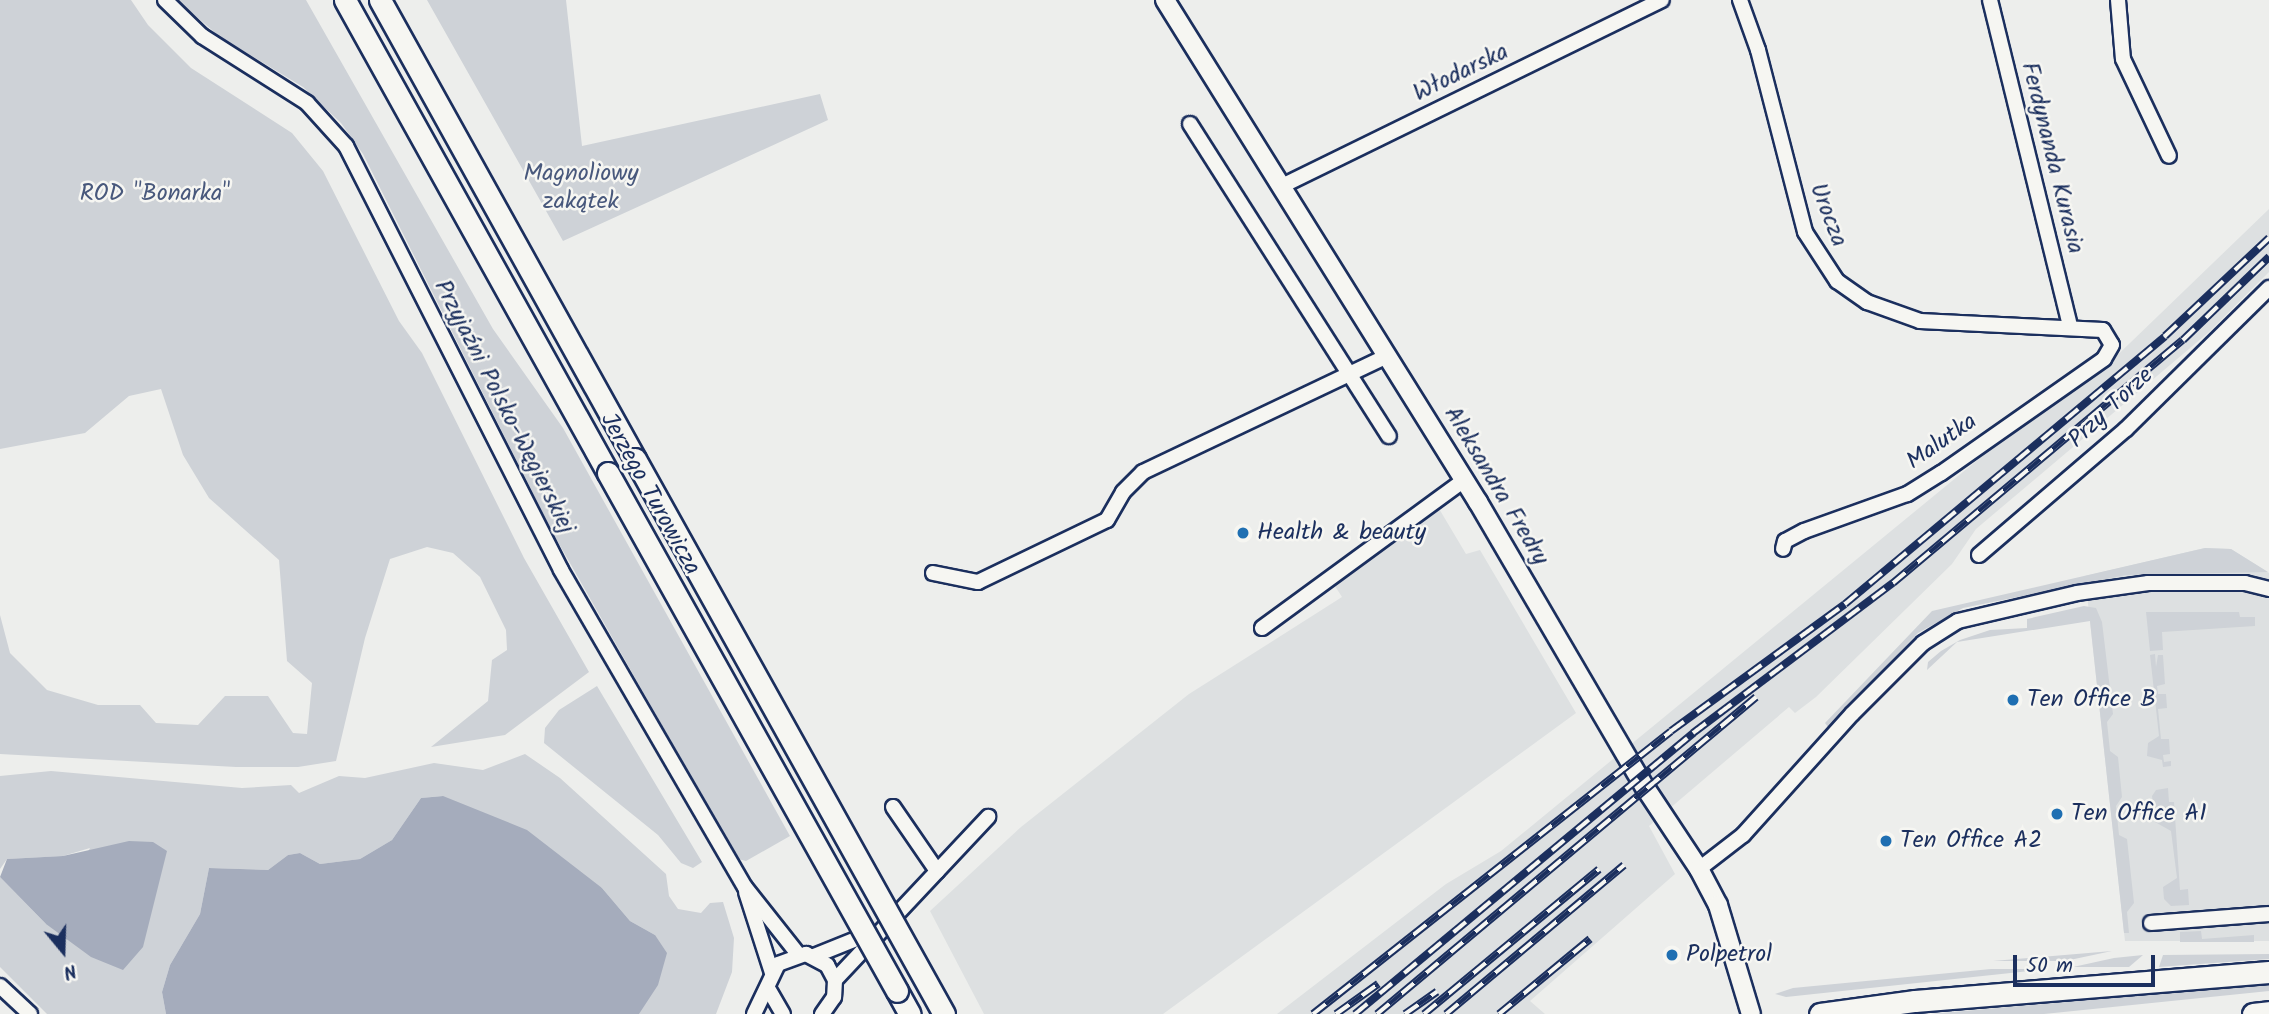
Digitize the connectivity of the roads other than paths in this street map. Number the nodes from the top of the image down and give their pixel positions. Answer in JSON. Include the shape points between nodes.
{"nodes":[{"id":1,"x":164,"y":0,"type":"edge"},
{"id":2,"x":345,"y":0,"type":"edge"},
{"id":3,"x":380,"y":0,"type":"edge"},
{"id":4,"x":1165,"y":0,"type":"edge"},
{"id":5,"x":1662,"y":0,"type":"edge"},
{"id":6,"x":1740,"y":0,"type":"edge"},
{"id":7,"x":1990,"y":0,"type":"edge"},
{"id":8,"x":2118,"y":0,"type":"edge"},
{"id":9,"x":1190,"y":124,"type":"dead end"},
{"id":10,"x":2169,"y":156,"type":"dead end"},
{"id":11,"x":1280,"y":187,"type":"junction"},
{"id":12,"x":2269,"y":288,"type":"edge"},
{"id":13,"x":2070,"y":326,"type":"junction"},
{"id":14,"x":2112,"y":345,"type":"joint"},
{"id":15,"x":1387,"y":356,"type":"junction"},
{"id":16,"x":1351,"y":375,"type":"junction"},
{"id":17,"x":1390,"y":436,"type":"dead end"},
{"id":18,"x":1464,"y":480,"type":"junction"},
{"id":19,"x":1783,"y":549,"type":"dead end"},
{"id":20,"x":1979,"y":555,"type":"dead end"},
{"id":21,"x":933,"y":573,"type":"dead end"},
{"id":22,"x":2269,"y":589,"type":"edge"},
{"id":23,"x":1262,"y":628,"type":"dead end"},
{"id":24,"x":893,"y":807,"type":"dead end"},
{"id":25,"x":988,"y":817,"type":"dead end"},
{"id":26,"x":1699,"y":869,"type":"junction"},
{"id":27,"x":937,"y":871,"type":"junction"},
{"id":28,"x":745,"y":887,"type":"junction"},
{"id":29,"x":2269,"y":914,"type":"edge"},
{"id":30,"x":2151,"y":923,"type":"dead end"},
{"id":31,"x":876,"y":931,"type":"junction"},
{"id":32,"x":798,"y":954,"type":"junction"},
{"id":33,"x":814,"y":956,"type":"junction"},
{"id":34,"x":2269,"y":972,"type":"edge"},
{"id":35,"x":772,"y":973,"type":"junction"},
{"id":36,"x":835,"y":980,"type":"junction"},
{"id":37,"x":0,"y":986,"type":"edge"},
{"id":38,"x":769,"y":990,"type":"junction"},
{"id":39,"x":2269,"y":1012,"type":"edge"},
{"id":40,"x":30,"y":1014,"type":"edge"},
{"id":41,"x":754,"y":1014,"type":"edge"},
{"id":42,"x":783,"y":1014,"type":"edge"},
{"id":43,"x":822,"y":1014,"type":"edge"},
{"id":44,"x":909,"y":1014,"type":"edge"},
{"id":45,"x":944,"y":1014,"type":"edge"},
{"id":46,"x":1751,"y":1014,"type":"edge"},
{"id":47,"x":1820,"y":1014,"type":"edge"},
{"id":48,"x":2253,"y":1014,"type":"edge"}],
"edges":[{"from":1,"to":28,"type":"street","name":"Przyjaźni Polsko-Węgierskiej","via":[[202,36],[307,103],[346,146],[545,542]]},
{"from":2,"to":44,"type":"main road","name":"Jerzego Turowicza","bridge":true},
{"from":3,"to":45,"type":"main road","name":"Jerzego Turowicza","bridge":true},
{"from":4,"to":11,"type":"street","name":"Aleksandra Fredry"},
{"from":5,"to":11,"type":"street","name":"Włodarska"},
{"from":6,"to":13,"type":"street","name":"Urocza","via":[[1758,50],[1805,232],[1836,281],[1867,302],[1920,321]]},
{"from":7,"to":13,"type":"street","name":"Ferdynanda Kurasia"},
{"from":8,"to":10,"type":"street","via":[[2123,60]]},
{"from":9,"to":16,"type":"street"},
{"from":11,"to":15,"type":"street","name":"Aleksandra Fredry"},
{"from":12,"to":20,"type":"street","name":"Przy Torze","via":[[2126,429]]},
{"from":13,"to":14,"type":"street","name":"Urocza","via":[[2103,330]]},
{"from":14,"to":19,"type":"street","name":"Malutka","via":[[2104,359],[1941,474],[1907,494],[1804,531],[1785,541]]},
{"from":15,"to":16,"type":"street"},
{"from":15,"to":18,"type":"street","name":"Aleksandra Fredry"},
{"from":16,"to":17,"type":"street"},
{"from":16,"to":21,"type":"street","via":[[1143,472],[1123,492],[1107,520],[978,582]]},
{"from":18,"to":23,"type":"street"},
{"from":18,"to":26,"type":"street","name":"Aleksandra Fredry","via":[[1646,789]]},
{"from":22,"to":26,"type":"street","via":[[2245,583],[2148,583],[2077,593],[1958,621],[1923,643],[1743,835]]},
{"from":24,"to":27,"type":"street"},
{"from":25,"to":27,"type":"street"},
{"from":26,"to":46,"type":"street","name":"Aleksandra Fredry","via":[[1718,905]]},
{"from":27,"to":31,"type":"street"},
{"from":28,"to":32,"type":"street","name":"Przyjaźni Polsko-Węgierskiej"},
{"from":28,"to":35,"type":"street","name":"Przyjaźni Polsko-Węgierskiej"},
{"from":29,"to":30,"type":"street"},
{"from":31,"to":33,"type":"street"},
{"from":31,"to":36,"type":"street"},
{"from":32,"to":33,"type":"street"},
{"from":32,"to":35,"type":"street","via":[[787,957]]},
{"from":33,"to":36,"type":"street","via":[[827,965]]},
{"from":34,"to":47,"type":"main road","via":[[1915,1001]]},
{"from":35,"to":38,"type":"street","name":"Przyjaźni Polsko-Węgierskiej"},
{"from":36,"to":43,"type":"street","via":[[834,997]]},
{"from":37,"to":40,"type":"street"},
{"from":38,"to":41,"type":"street","name":"Przyjaźni Polsko-Węgierskiej"},
{"from":38,"to":42,"type":"street"},
{"from":39,"to":48,"type":"main road"}]}
